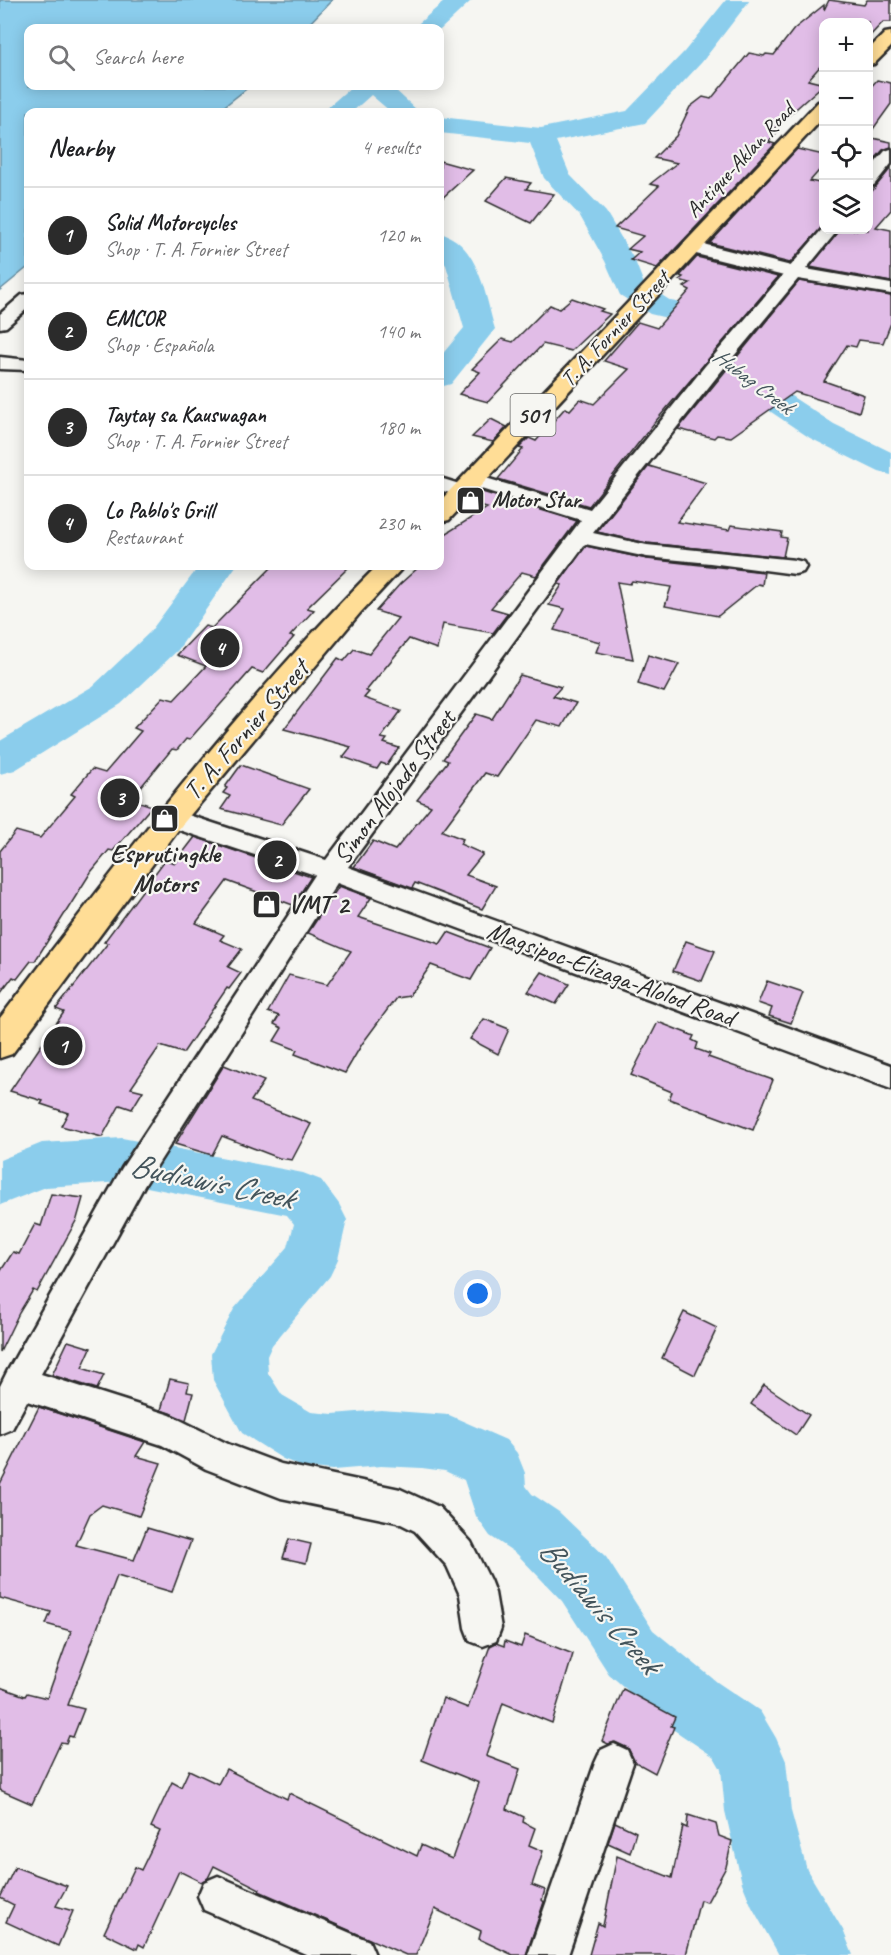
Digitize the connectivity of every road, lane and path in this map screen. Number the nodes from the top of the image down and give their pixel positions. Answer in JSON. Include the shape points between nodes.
{"nodes":[{"id":1,"x":891,"y":37,"type":"edge"},
{"id":2,"x":873,"y":55,"type":"edge"},
{"id":3,"x":819,"y":111,"type":"edge"},
{"id":4,"x":891,"y":154,"type":"edge"},
{"id":5,"x":870,"y":180,"type":"edge"},
{"id":6,"x":827,"y":234,"type":"edge"},
{"id":7,"x":692,"y":247,"type":"junction"},
{"id":8,"x":796,"y":273,"type":"junction"},
{"id":9,"x":891,"y":290,"type":"edge"},
{"id":10,"x":24,"y":302,"type":"edge"},
{"id":11,"x":0,"y":323,"type":"edge"},
{"id":12,"x":0,"y":363,"type":"edge"},
{"id":13,"x":24,"y":366,"type":"edge"},
{"id":14,"x":444,"y":484,"type":"edge"},
{"id":15,"x":467,"y":486,"type":"junction"},
{"id":16,"x":444,"y":511,"type":"edge"},
{"id":17,"x":594,"y":517,"type":"junction"},
{"id":18,"x":579,"y":536,"type":"junction"},
{"id":19,"x":795,"y":567,"type":"dead end"},
{"id":20,"x":387,"y":570,"type":"edge"},
{"id":21,"x":170,"y":818,"type":"junction"},
{"id":22,"x":331,"y":871,"type":"junction"},
{"id":23,"x":0,"y":1044,"type":"edge"},
{"id":24,"x":891,"y":1077,"type":"edge"},
{"id":25,"x":8,"y":1398,"type":"edge"},
{"id":26,"x":483,"y":1628,"type":"dead end"},
{"id":27,"x":614,"y":1763,"type":"dead end"},
{"id":28,"x":218,"y":1896,"type":"dead end"},
{"id":29,"x":355,"y":1955,"type":"edge"},
{"id":30,"x":548,"y":1955,"type":"edge"}],
"edges":[{"from":1,"to":2,"type":"main road"},
{"from":3,"to":7,"type":"main road","name":"Antique-Aklan Road","number":"501"},
{"from":4,"to":5,"type":"street"},
{"from":6,"to":8,"type":"street","name":"Simon Alojado Street"},
{"from":7,"to":8,"type":"street"},
{"from":7,"to":15,"type":"main road","name":"T. A. Fornier Street","number":"501"},
{"from":8,"to":9,"type":"street"},
{"from":8,"to":17,"type":"street","name":"Simon Alojado Street"},
{"from":10,"to":11,"type":"street"},
{"from":12,"to":13,"type":"street"},
{"from":14,"to":15,"type":"street"},
{"from":15,"to":16,"type":"main road","name":"T. A. Fornier Street","number":"501"},
{"from":15,"to":17,"type":"street"},
{"from":17,"to":18,"type":"street","name":"Simon Alojado Street"},
{"from":18,"to":19,"type":"street","via":[[647,552]]},
{"from":18,"to":22,"type":"street","name":"Simon Alojado Street"},
{"from":20,"to":21,"type":"main road","name":"T. A. Fornier Street"},
{"from":21,"to":22,"type":"street","name":"Magsipoc-Elizaga-Alolod Road"},
{"from":21,"to":23,"type":"main road","name":"T. A. Fornier Street"},
{"from":22,"to":24,"type":"street","name":"Magsipoc-Elizaga-Alolod Road"},
{"from":22,"to":25,"type":"street","name":"Simon Alojado Street","via":[[156,1138]]},
{"from":25,"to":26,"type":"street","via":[[170,1431],[218,1457],[281,1481],[400,1506],[427,1519],[459,1554],[477,1593]]},
{"from":27,"to":30,"type":"street"},
{"from":28,"to":29,"type":"street"}]}
